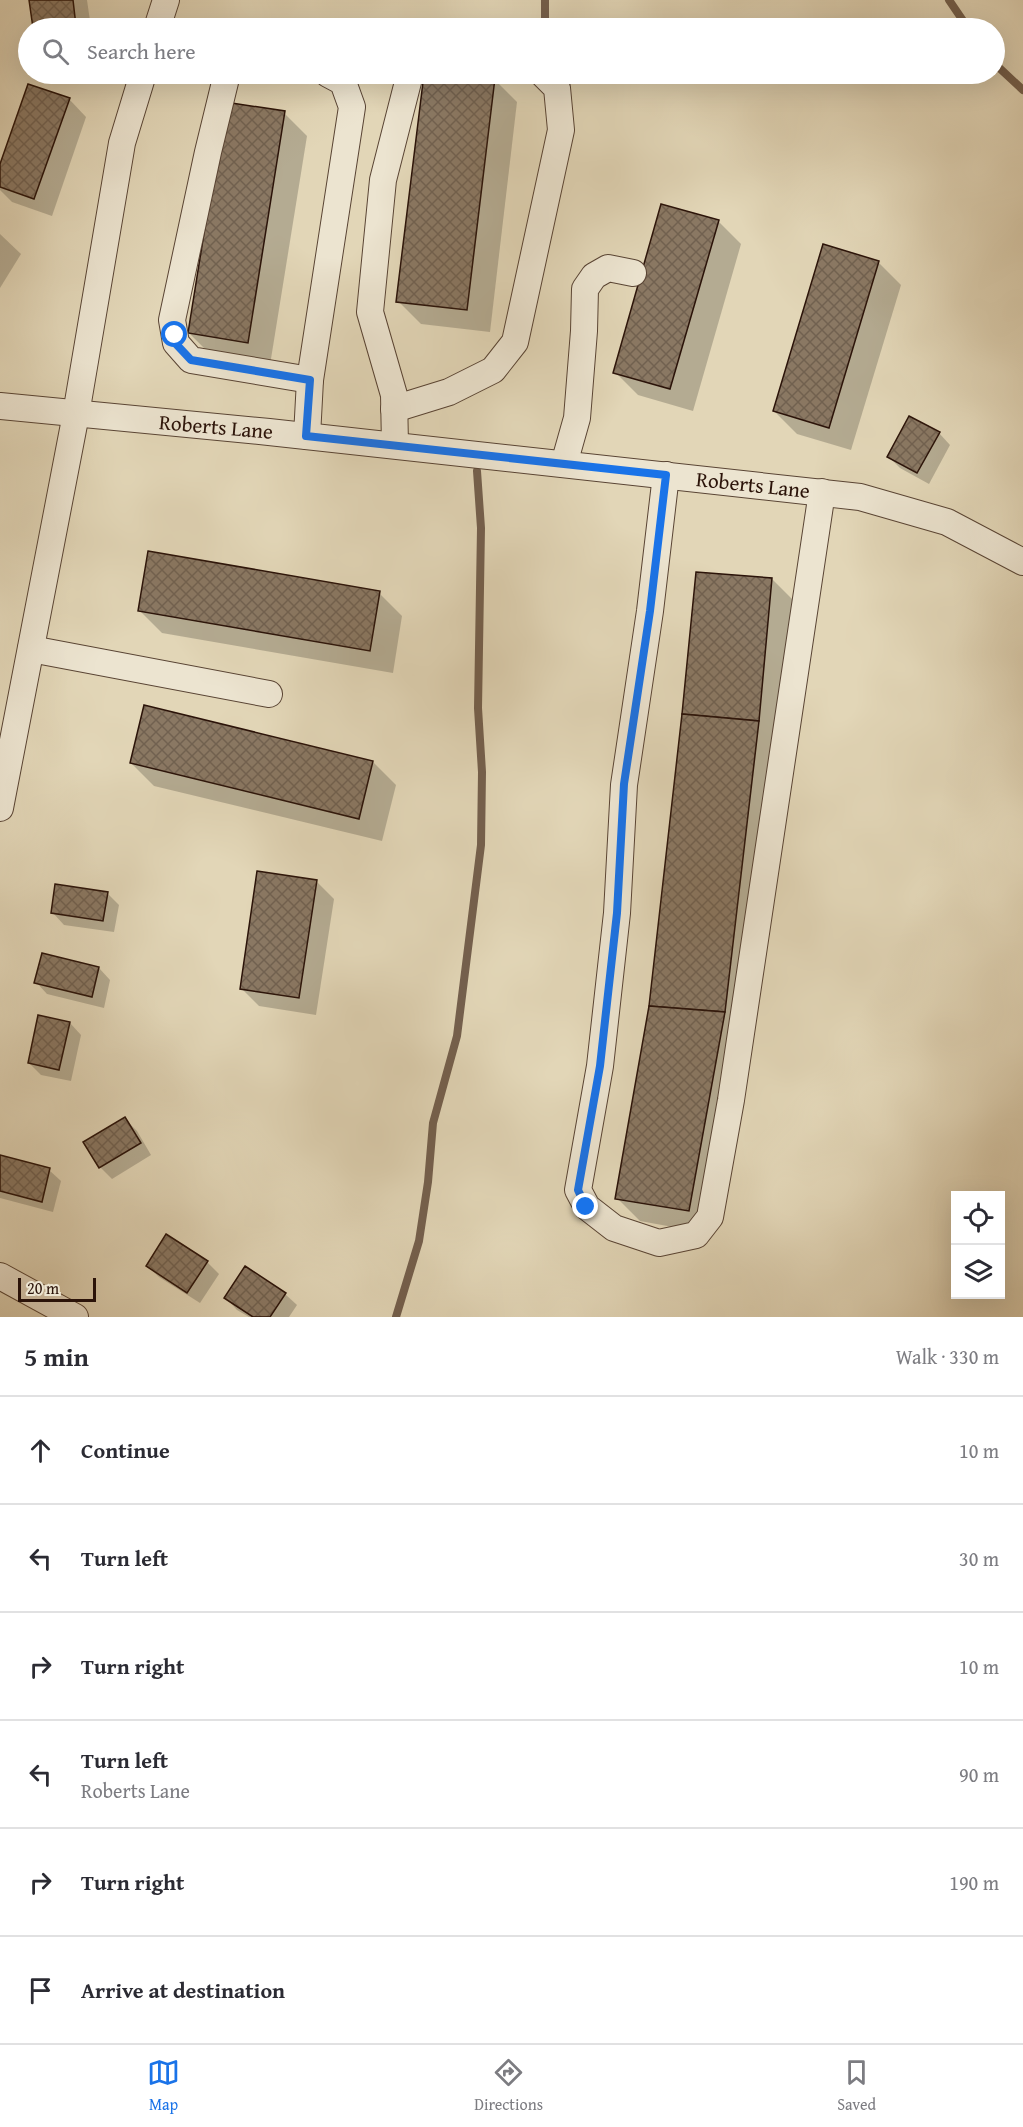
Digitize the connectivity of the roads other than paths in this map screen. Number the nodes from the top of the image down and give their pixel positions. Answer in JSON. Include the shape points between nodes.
{"nodes":[{"id":1,"x":166,"y":0,"type":"edge"},
{"id":2,"x":160,"y":18,"type":"edge"},
{"id":3,"x":140,"y":84,"type":"edge"},
{"id":4,"x":225,"y":84,"type":"edge"},
{"id":5,"x":345,"y":84,"type":"edge"},
{"id":6,"x":407,"y":84,"type":"edge"},
{"id":7,"x":553,"y":84,"type":"edge"},
{"id":8,"x":633,"y":273,"type":"dead end"},
{"id":9,"x":310,"y":380,"type":"junction"},
{"id":10,"x":0,"y":406,"type":"edge"},
{"id":11,"x":394,"y":409,"type":"junction"},
{"id":12,"x":76,"y":414,"type":"junction"},
{"id":13,"x":306,"y":436,"type":"junction"},
{"id":14,"x":395,"y":445,"type":"junction"},
{"id":15,"x":564,"y":464,"type":"junction"},
{"id":16,"x":666,"y":475,"type":"junction"},
{"id":17,"x":822,"y":492,"type":"junction"},
{"id":18,"x":1023,"y":562,"type":"edge"},
{"id":19,"x":31,"y":649,"type":"junction"},
{"id":20,"x":269,"y":694,"type":"dead end"},
{"id":21,"x":0,"y":808,"type":"edge"},
{"id":22,"x":0,"y":1276,"type":"edge"},
{"id":23,"x":75,"y":1317,"type":"edge"}],
"edges":[{"from":1,"to":2,"type":"street"},
{"from":3,"to":12,"type":"street","via":[[122,143]]},
{"from":4,"to":9,"type":"street","via":[[172,320],[176,344],[191,360]]},
{"from":5,"to":9,"type":"street","via":[[352,106]]},
{"from":6,"to":11,"type":"street","via":[[383,180],[370,312],[394,395]]},
{"from":7,"to":11,"type":"street","via":[[557,88],[561,130],[515,342],[493,370],[450,392]]},
{"from":8,"to":15,"type":"street","via":[[608,268],[594,276],[585,289],[577,418]]},
{"from":9,"to":13,"type":"street"},
{"from":10,"to":12,"type":"street","name":"Roberts Lane"},
{"from":11,"to":14,"type":"street"},
{"from":12,"to":13,"type":"street","name":"Roberts Lane"},
{"from":12,"to":19,"type":"street"},
{"from":13,"to":14,"type":"street","name":"Roberts Lane"},
{"from":14,"to":15,"type":"street","name":"Roberts Lane"},
{"from":15,"to":16,"type":"street","name":"Roberts Lane"},
{"from":16,"to":17,"type":"street","name":"Roberts Lane"},
{"from":16,"to":17,"type":"street","via":[[624,784],[617,913],[600,1066],[578,1190],[586,1207],[614,1228],[658,1243],[696,1235],[710,1217]]},
{"from":17,"to":18,"type":"street","name":"Roberts Lane","via":[[860,497],[947,522]]},
{"from":19,"to":20,"type":"street"},
{"from":19,"to":21,"type":"street"},
{"from":22,"to":23,"type":"street"}]}
